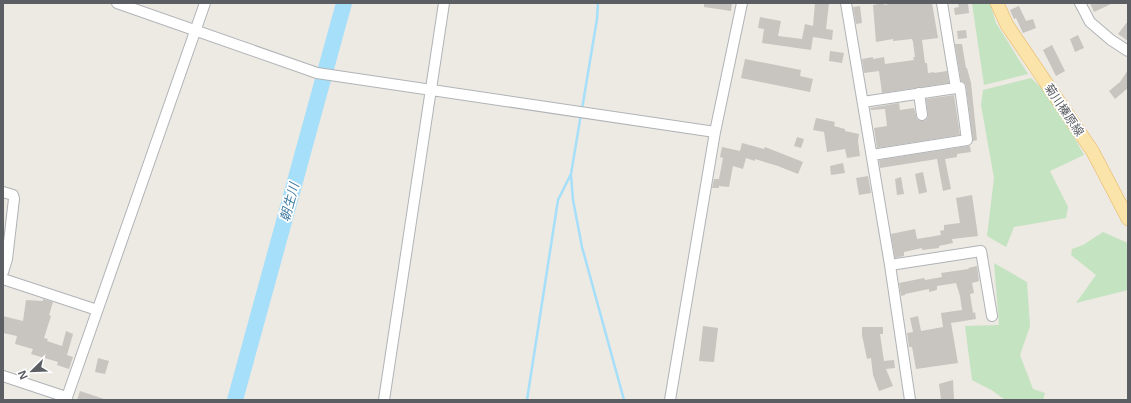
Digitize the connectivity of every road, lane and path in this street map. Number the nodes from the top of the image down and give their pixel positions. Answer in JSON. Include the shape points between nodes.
{"nodes":[{"id":1,"x":117,"y":3,"type":"edge"},
{"id":2,"x":204,"y":3,"type":"edge"},
{"id":3,"x":444,"y":3,"type":"edge"},
{"id":4,"x":742,"y":3,"type":"edge"},
{"id":5,"x":846,"y":3,"type":"edge"},
{"id":6,"x":942,"y":3,"type":"edge"},
{"id":7,"x":996,"y":3,"type":"edge"},
{"id":8,"x":1080,"y":3,"type":"edge"},
{"id":9,"x":195,"y":31,"type":"junction"},
{"id":10,"x":1128,"y":51,"type":"edge"},
{"id":11,"x":956,"y":88,"type":"junction"},
{"id":12,"x":431,"y":90,"type":"junction"},
{"id":13,"x":918,"y":93,"type":"junction"},
{"id":14,"x":863,"y":102,"type":"junction"},
{"id":15,"x":922,"y":115,"type":"dead end"},
{"id":16,"x":715,"y":132,"type":"junction"},
{"id":17,"x":872,"y":155,"type":"junction"},
{"id":18,"x":3,"y":192,"type":"edge"},
{"id":19,"x":1128,"y":219,"type":"edge"},
{"id":20,"x":890,"y":265,"type":"junction"},
{"id":21,"x":3,"y":272,"type":"edge"},
{"id":22,"x":3,"y":279,"type":"edge"},
{"id":23,"x":97,"y":310,"type":"junction"},
{"id":24,"x":992,"y":316,"type":"dead end"},
{"id":25,"x":3,"y":376,"type":"edge"},
{"id":26,"x":66,"y":399,"type":"edge"},
{"id":27,"x":384,"y":400,"type":"edge"},
{"id":28,"x":670,"y":400,"type":"edge"},
{"id":29,"x":910,"y":400,"type":"edge"}],
"edges":[{"from":1,"to":9,"type":"street"},
{"from":2,"to":9,"type":"street"},
{"from":3,"to":12,"type":"street"},
{"from":4,"to":16,"type":"street"},
{"from":5,"to":14,"type":"street"},
{"from":6,"to":11,"type":"street"},
{"from":7,"to":19,"type":"main road","name":"菊川榛原線","via":[[1007,25],[1093,152]]},
{"from":8,"to":10,"type":"street","via":[[1090,22]]},
{"from":9,"to":12,"type":"street","via":[[317,72]]},
{"from":9,"to":23,"type":"street"},
{"from":11,"to":13,"type":"street"},
{"from":11,"to":17,"type":"street","via":[[960,87],[967,140]]},
{"from":12,"to":16,"type":"street"},
{"from":12,"to":27,"type":"street"},
{"from":13,"to":14,"type":"street"},
{"from":13,"to":15,"type":"street"},
{"from":14,"to":17,"type":"street"},
{"from":16,"to":28,"type":"street"},
{"from":17,"to":20,"type":"street"},
{"from":18,"to":21,"type":"street","via":[[13,195],[14,199],[7,259]]},
{"from":20,"to":24,"type":"street","via":[[981,251]]},
{"from":20,"to":29,"type":"street"},
{"from":22,"to":23,"type":"street"},
{"from":23,"to":26,"type":"street"},
{"from":25,"to":26,"type":"street"}]}
